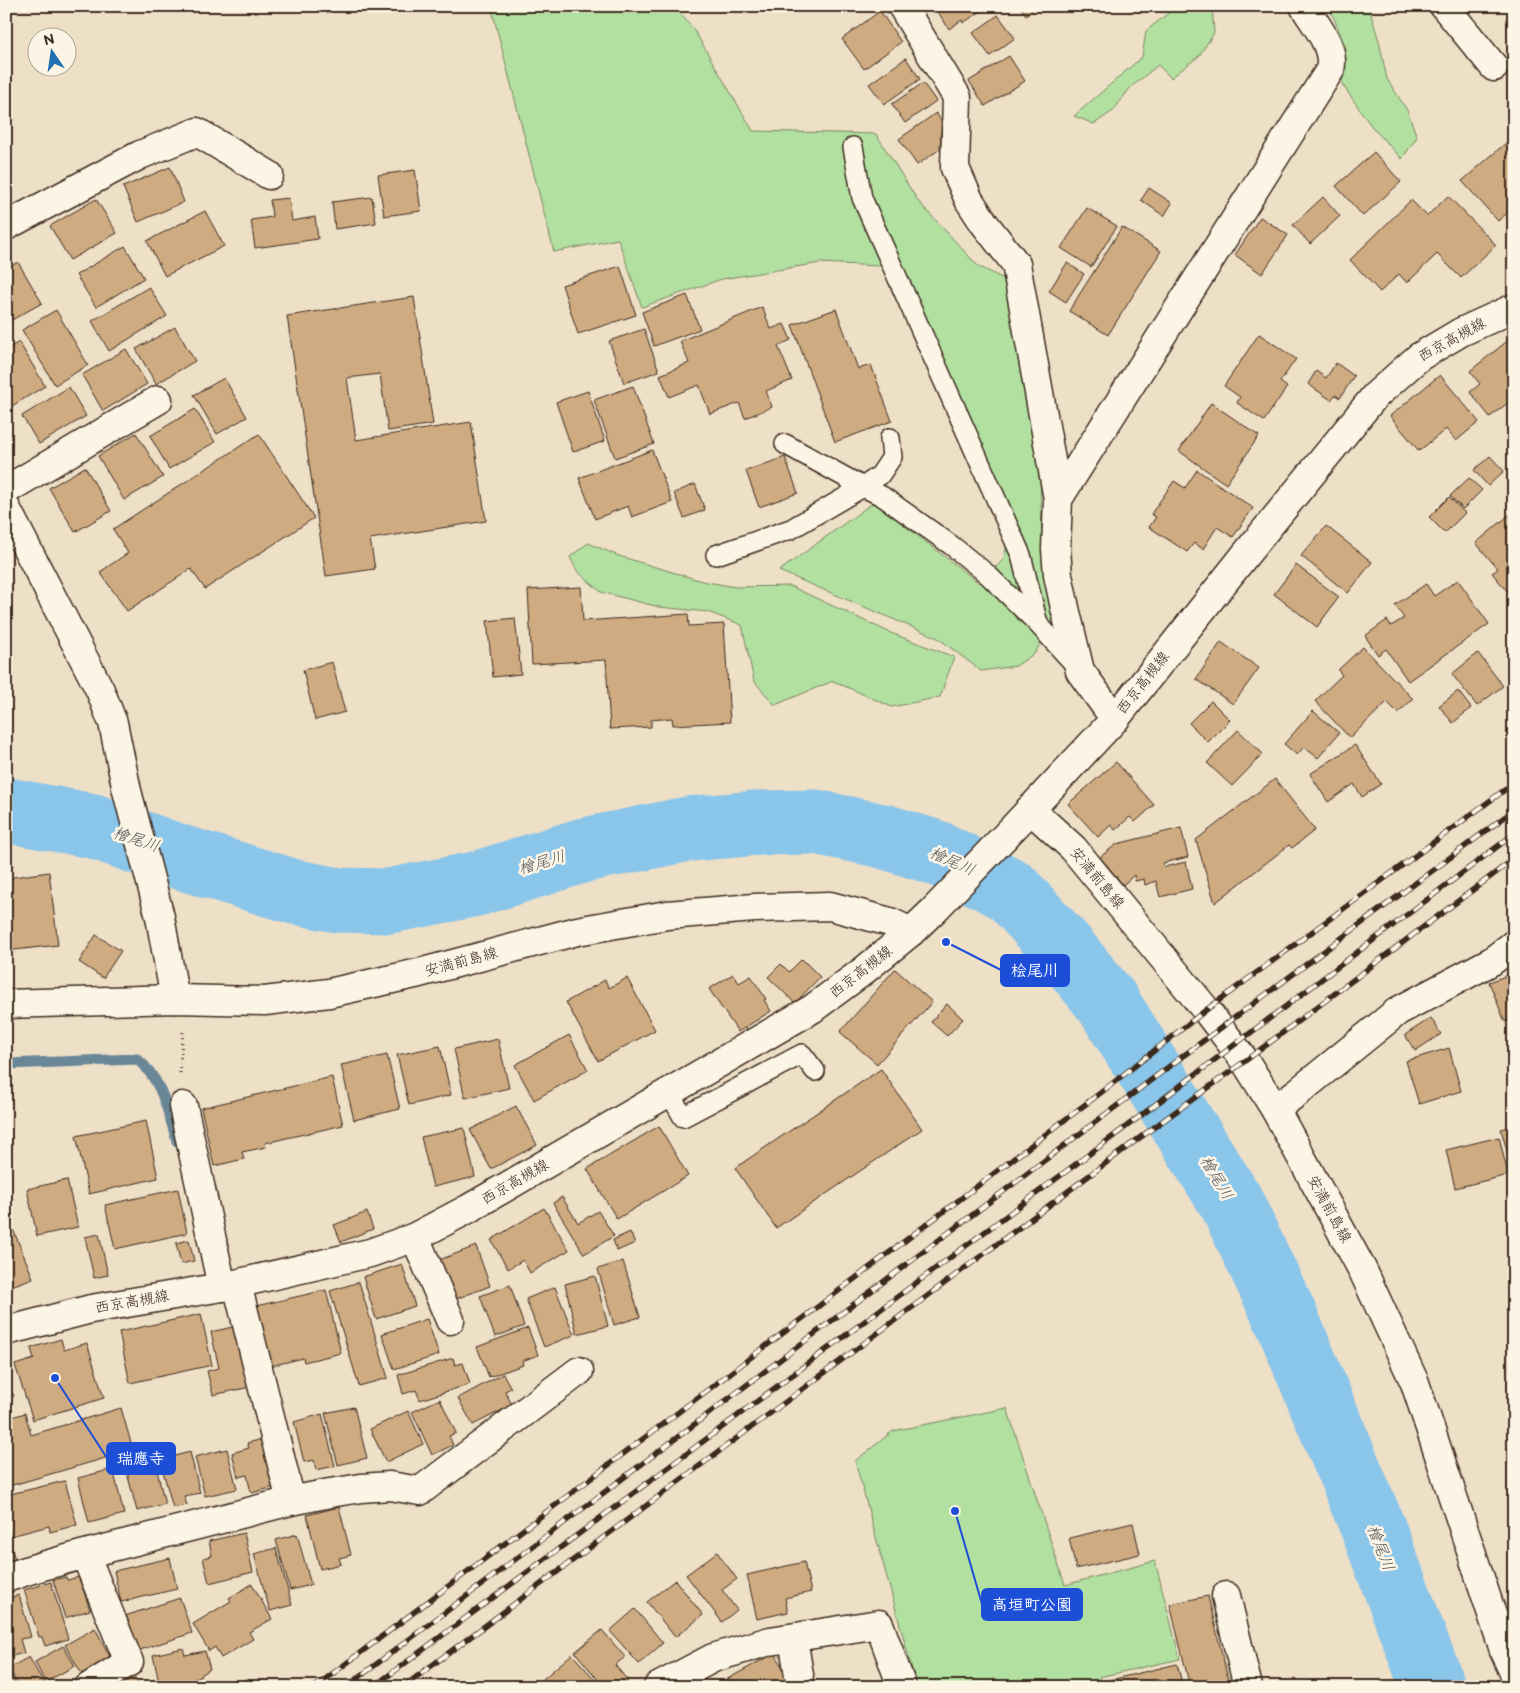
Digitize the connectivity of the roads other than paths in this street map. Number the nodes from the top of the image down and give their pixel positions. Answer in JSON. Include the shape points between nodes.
{"nodes":[{"id":1,"x":902,"y":6,"type":"edge"},
{"id":2,"x":1304,"y":6,"type":"edge"},
{"id":3,"x":1444,"y":6,"type":"edge"},
{"id":4,"x":1494,"y":67,"type":"dead end"},
{"id":5,"x":853,"y":147,"type":"dead end"},
{"id":6,"x":269,"y":176,"type":"dead end"},
{"id":7,"x":6,"y":226,"type":"edge"},
{"id":8,"x":1514,"y":308,"type":"edge"},
{"id":9,"x":158,"y":400,"type":"dead end"},
{"id":10,"x":890,"y":438,"type":"dead end"},
{"id":11,"x":785,"y":444,"type":"dead end"},
{"id":12,"x":863,"y":488,"type":"junction"},
{"id":13,"x":6,"y":490,"type":"edge"},
{"id":14,"x":1058,"y":499,"type":"junction"},
{"id":15,"x":6,"y":508,"type":"edge"},
{"id":16,"x":716,"y":555,"type":"dead end"},
{"id":17,"x":1038,"y":624,"type":"junction"},
{"id":18,"x":1080,"y":670,"type":"junction"},
{"id":19,"x":1115,"y":719,"type":"junction"},
{"id":20,"x":1022,"y":819,"type":"junction"},
{"id":21,"x":911,"y":932,"type":"junction"},
{"id":22,"x":1514,"y":944,"type":"edge"},
{"id":23,"x":180,"y":1000,"type":"junction"},
{"id":24,"x":6,"y":1004,"type":"edge"},
{"id":25,"x":815,"y":1071,"type":"dead end"},
{"id":26,"x":669,"y":1092,"type":"junction"},
{"id":27,"x":183,"y":1106,"type":"road end"},
{"id":28,"x":1275,"y":1109,"type":"junction"},
{"id":29,"x":414,"y":1237,"type":"junction"},
{"id":30,"x":229,"y":1285,"type":"junction"},
{"id":31,"x":450,"y":1320,"type":"dead end"},
{"id":32,"x":6,"y":1331,"type":"edge"},
{"id":33,"x":579,"y":1371,"type":"dead end"},
{"id":34,"x":291,"y":1501,"type":"junction"},
{"id":35,"x":85,"y":1554,"type":"junction"},
{"id":36,"x":6,"y":1578,"type":"edge"},
{"id":37,"x":1226,"y":1596,"type":"dead end"},
{"id":38,"x":793,"y":1638,"type":"junction"},
{"id":39,"x":1514,"y":1673,"type":"edge"},
{"id":40,"x":800,"y":1675,"type":"dead end"},
{"id":41,"x":89,"y":1687,"type":"edge"},
{"id":42,"x":658,"y":1687,"type":"edge"},
{"id":43,"x":902,"y":1687,"type":"edge"},
{"id":44,"x":1248,"y":1687,"type":"edge"}],
"edges":[{"from":1,"to":14,"type":"street","via":[[957,97],[955,168],[969,200],[1016,264]]},
{"from":2,"to":14,"type":"street","via":[[1330,51],[1330,70]]},
{"from":3,"to":4,"type":"street"},
{"from":5,"to":17,"type":"lane","via":[[862,198],[1021,555]]},
{"from":6,"to":7,"type":"street","via":[[197,132],[140,155]]},
{"from":8,"to":19,"type":"street","name":"西京高槻線","via":[[1461,332],[1419,357],[1375,396]]},
{"from":9,"to":13,"type":"street"},
{"from":10,"to":12,"type":"lane","via":[[892,457],[880,475]]},
{"from":11,"to":12,"type":"lane"},
{"from":12,"to":16,"type":"lane","via":[[791,529]]},
{"from":12,"to":17,"type":"lane","via":[[882,496],[951,546],[987,574]]},
{"from":14,"to":18,"type":"street","via":[[1058,575]]},
{"from":15,"to":23,"type":"street","via":[[100,690],[113,723]]},
{"from":17,"to":18,"type":"lane"},
{"from":18,"to":19,"type":"street"},
{"from":19,"to":20,"type":"street","name":"西京高槻線"},
{"from":20,"to":21,"type":"street","name":"西京高槻線"},
{"from":20,"to":28,"type":"street","name":"安満前島線","via":[[1073,848],[1206,1010],[1245,1061]]},
{"from":21,"to":23,"type":"street","name":"安満前島線","via":[[890,922],[830,906],[667,915],[577,930],[419,973],[329,993],[265,1001]]},
{"from":21,"to":26,"type":"street","name":"西京高槻線","via":[[812,1009]]},
{"from":22,"to":28,"type":"street","via":[[1492,961],[1398,1011]]},
{"from":23,"to":24,"type":"street","name":"安満前島線"},
{"from":25,"to":26,"type":"lane","via":[[802,1054],[683,1117]]},
{"from":26,"to":29,"type":"street","name":"西京高槻線"},
{"from":27,"to":30,"type":"street"},
{"from":28,"to":39,"type":"street","name":"安満前島線","via":[[1363,1270],[1415,1383]]},
{"from":29,"to":30,"type":"street","name":"西京高槻線","via":[[370,1254]]},
{"from":29,"to":31,"type":"street"},
{"from":30,"to":32,"type":"street","name":"西京高槻線","via":[[92,1309]]},
{"from":30,"to":34,"type":"street"},
{"from":33,"to":34,"type":"street","via":[[420,1491],[390,1486],[360,1488]]},
{"from":34,"to":35,"type":"street"},
{"from":35,"to":36,"type":"street"},
{"from":35,"to":41,"type":"street","via":[[129,1662]]},
{"from":37,"to":44,"type":"street"},
{"from":38,"to":40,"type":"street"},
{"from":38,"to":42,"type":"street","via":[[770,1641],[713,1658]]},
{"from":38,"to":43,"type":"street","via":[[879,1624]]}]}
